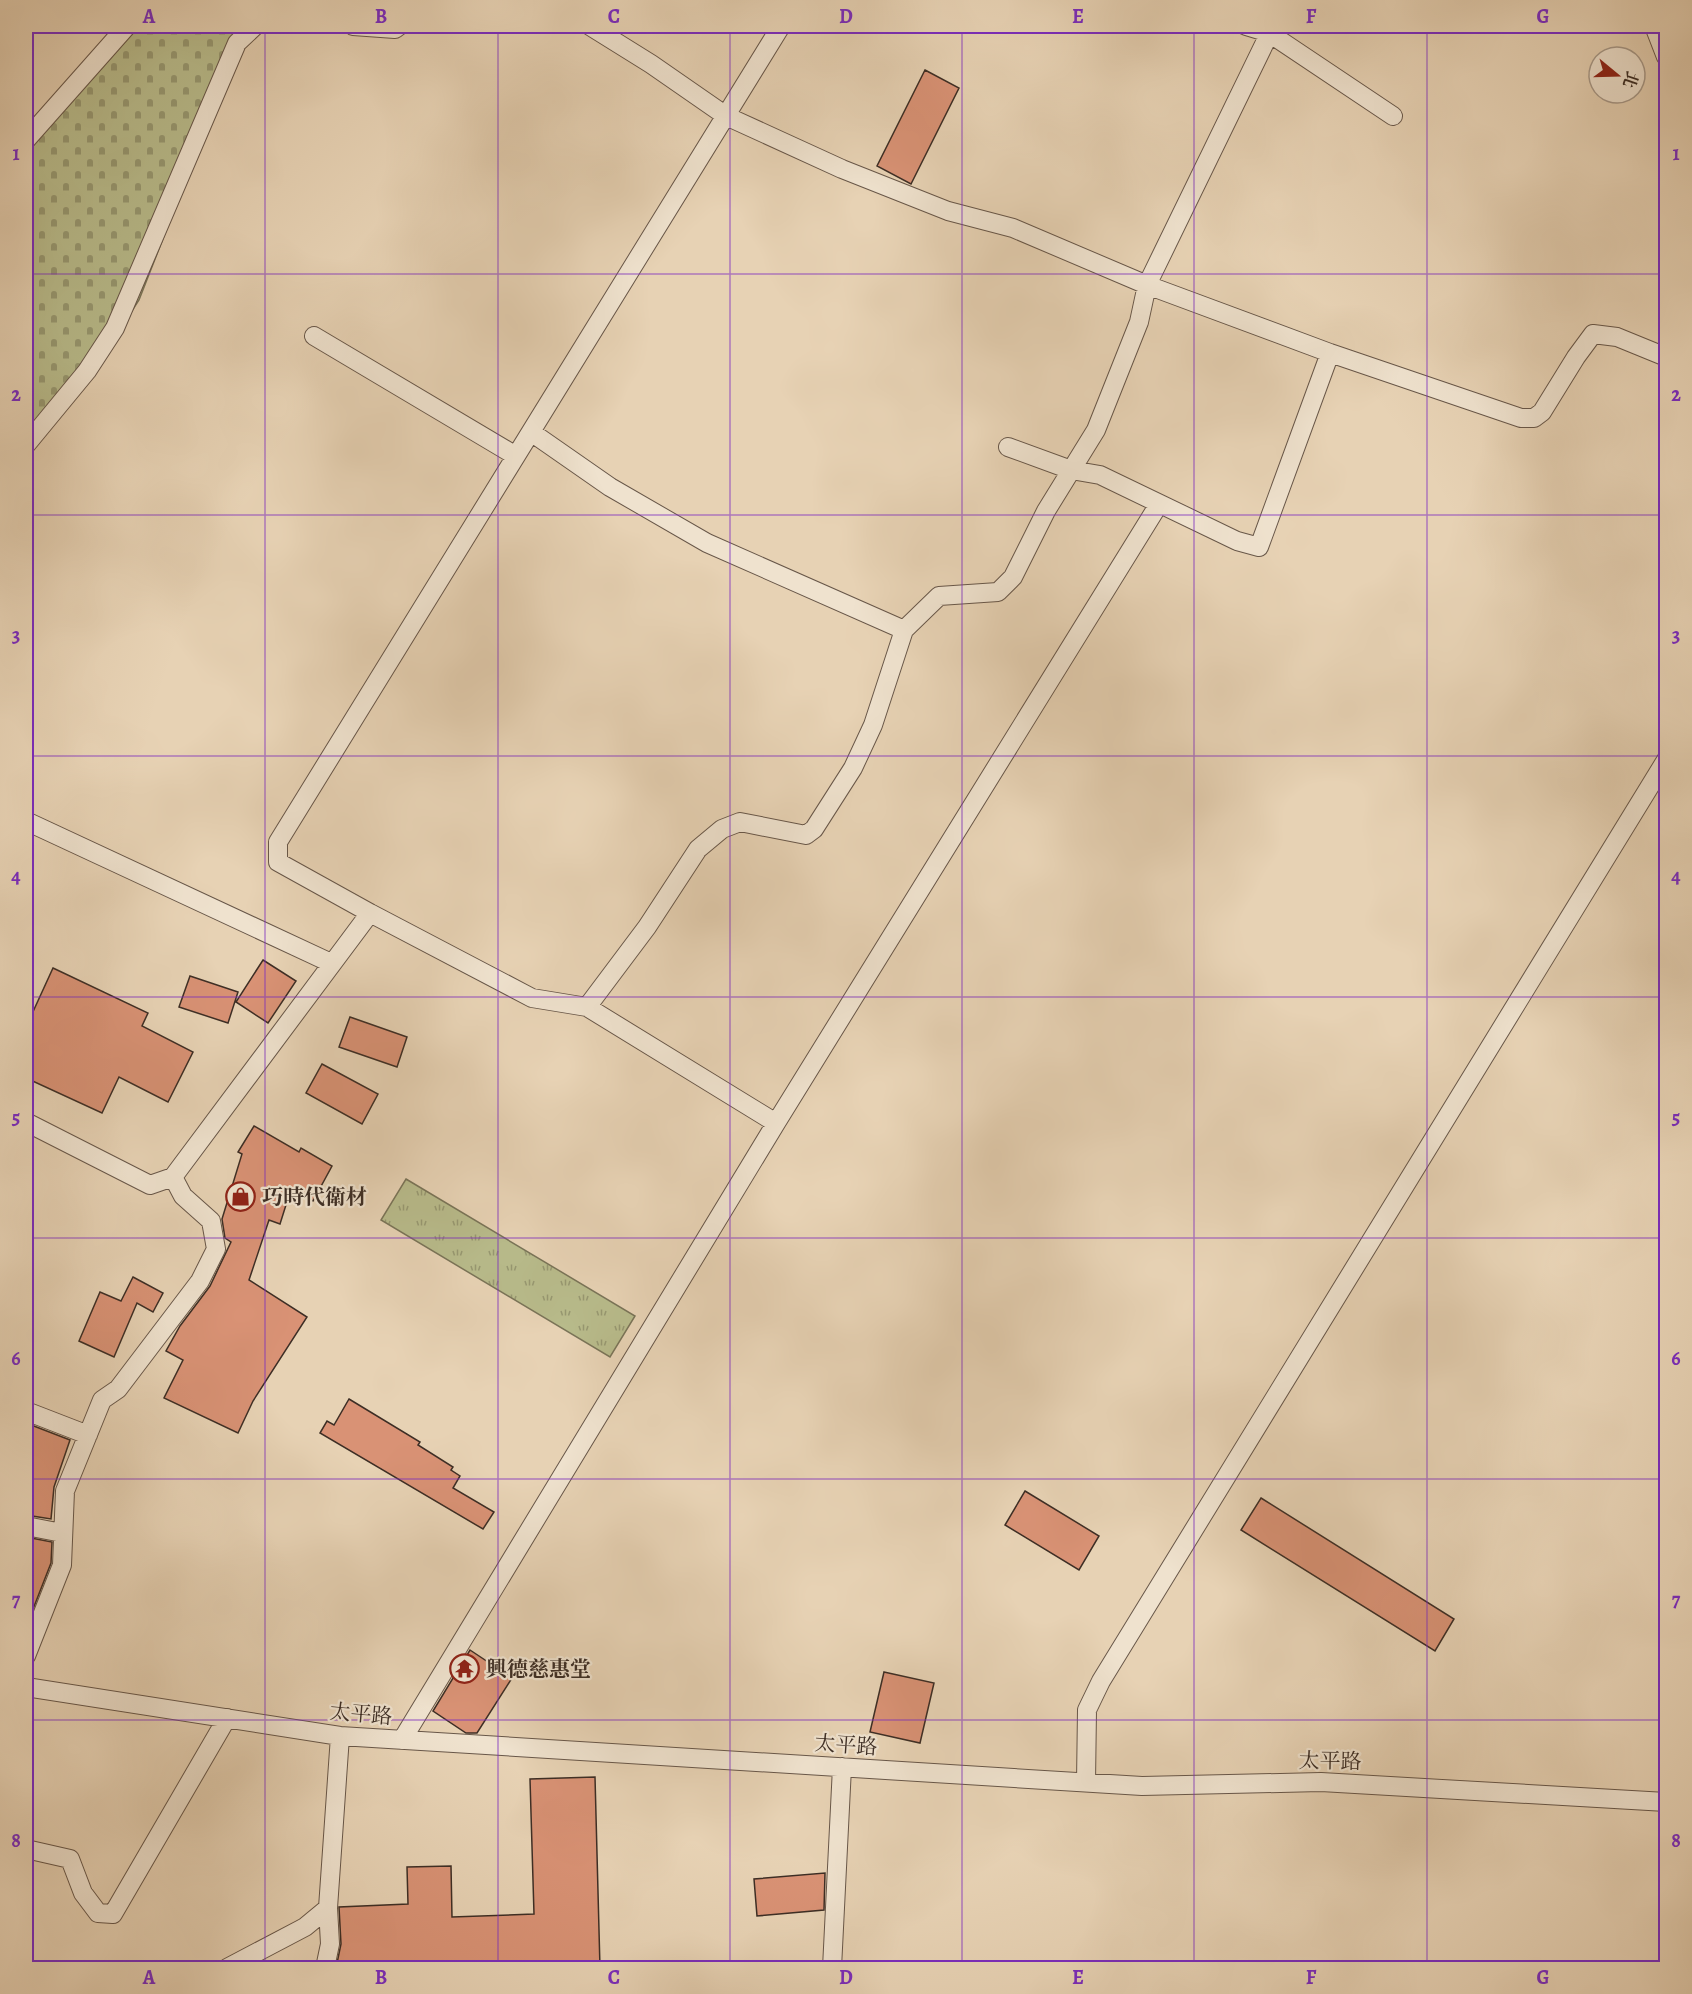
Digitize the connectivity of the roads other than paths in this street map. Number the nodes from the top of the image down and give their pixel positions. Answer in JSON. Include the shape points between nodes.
{"nodes":[{"id":1,"x":127,"y":26,"type":"edge"},
{"id":2,"x":255,"y":26,"type":"edge"},
{"id":3,"x":353,"y":26,"type":"edge"},
{"id":4,"x":399,"y":26,"type":"edge"},
{"id":5,"x":590,"y":26,"type":"edge"},
{"id":6,"x":781,"y":26,"type":"edge"},
{"id":7,"x":1246,"y":26,"type":"edge"},
{"id":8,"x":1654,"y":26,"type":"edge"},
{"id":9,"x":1271,"y":29,"type":"edge"},
{"id":10,"x":1666,"y":57,"type":"edge"},
{"id":11,"x":726,"y":116,"type":"junction"},
{"id":12,"x":1393,"y":116,"type":"dead end"},
{"id":13,"x":26,"y":140,"type":"edge"},
{"id":14,"x":1147,"y":285,"type":"junction"},
{"id":15,"x":314,"y":336,"type":"dead end"},
{"id":16,"x":1330,"y":353,"type":"junction"},
{"id":17,"x":1666,"y":357,"type":"edge"},
{"id":18,"x":531,"y":432,"type":"junction"},
{"id":19,"x":26,"y":445,"type":"edge"},
{"id":20,"x":1008,"y":447,"type":"dead end"},
{"id":21,"x":516,"y":456,"type":"junction"},
{"id":22,"x":1071,"y":470,"type":"junction"},
{"id":23,"x":1159,"y":504,"type":"junction"},
{"id":24,"x":904,"y":630,"type":"junction"},
{"id":25,"x":1666,"y":760,"type":"edge"},
{"id":26,"x":26,"y":821,"type":"edge"},
{"id":27,"x":370,"y":913,"type":"junction"},
{"id":28,"x":331,"y":963,"type":"junction"},
{"id":29,"x":587,"y":1006,"type":"junction"},
{"id":30,"x":26,"y":1122,"type":"edge"},
{"id":31,"x":776,"y":1123,"type":"junction"},
{"id":32,"x":173,"y":1178,"type":"junction"},
{"id":33,"x":26,"y":1411,"type":"edge"},
{"id":34,"x":88,"y":1435,"type":"junction"},
{"id":35,"x":26,"y":1526,"type":"edge"},
{"id":36,"x":62,"y":1533,"type":"junction"},
{"id":37,"x":26,"y":1656,"type":"edge"},
{"id":38,"x":26,"y":1687,"type":"edge"},
{"id":39,"x":226,"y":1718,"type":"junction"},
{"id":40,"x":340,"y":1736,"type":"junction"},
{"id":41,"x":402,"y":1740,"type":"junction"},
{"id":42,"x":842,"y":1767,"type":"junction"},
{"id":43,"x":1086,"y":1782,"type":"junction"},
{"id":44,"x":1666,"y":1802,"type":"edge"},
{"id":45,"x":26,"y":1849,"type":"edge"},
{"id":46,"x":328,"y":1908,"type":"junction"},
{"id":47,"x":227,"y":1968,"type":"edge"},
{"id":48,"x":325,"y":1968,"type":"edge"},
{"id":49,"x":832,"y":1968,"type":"edge"}],
"edges":[{"from":1,"to":13,"type":"street"},
{"from":2,"to":19,"type":"street","via":[[237,43],[116,328],[87,371]]},
{"from":3,"to":4,"type":"street","via":[[395,30]]},
{"from":5,"to":11,"type":"street"},
{"from":6,"to":11,"type":"street"},
{"from":7,"to":9,"type":"street"},
{"from":8,"to":10,"type":"street"},
{"from":9,"to":12,"type":"street"},
{"from":9,"to":14,"type":"street"},
{"from":11,"to":14,"type":"street","via":[[853,173],[948,211],[1013,228]]},
{"from":11,"to":18,"type":"street"},
{"from":14,"to":16,"type":"street"},
{"from":14,"to":22,"type":"street","via":[[1139,322],[1096,430]]},
{"from":15,"to":21,"type":"street"},
{"from":16,"to":17,"type":"street","via":[[1521,418],[1534,418],[1542,412],[1593,334],[1617,337]]},
{"from":16,"to":23,"type":"street","via":[[1259,547],[1237,541]]},
{"from":18,"to":21,"type":"street"},
{"from":18,"to":24,"type":"street","via":[[610,487],[707,543]]},
{"from":20,"to":22,"type":"street"},
{"from":21,"to":27,"type":"street","via":[[278,842],[278,862]]},
{"from":22,"to":23,"type":"street","via":[[1100,476]]},
{"from":22,"to":24,"type":"street","via":[[1013,577],[998,592],[939,596]]},
{"from":23,"to":31,"type":"street"},
{"from":24,"to":29,"type":"street","via":[[873,725],[838,793],[814,829],[806,835],[740,822],[722,830],[698,849],[647,927]]},
{"from":25,"to":43,"type":"street","via":[[1101,1681],[1087,1710]]},
{"from":26,"to":28,"type":"street"},
{"from":27,"to":28,"type":"street"},
{"from":27,"to":29,"type":"street","via":[[532,998]]},
{"from":28,"to":32,"type":"street"},
{"from":29,"to":31,"type":"street"},
{"from":30,"to":32,"type":"street","via":[[150,1185]]},
{"from":31,"to":41,"type":"street"},
{"from":32,"to":34,"type":"street","via":[[183,1196],[211,1221],[216,1249],[193,1290],[118,1389],[102,1400]]},
{"from":33,"to":34,"type":"street"},
{"from":34,"to":36,"type":"street","via":[[65,1491]]},
{"from":35,"to":36,"type":"street"},
{"from":36,"to":37,"type":"street","via":[[62,1565]]},
{"from":38,"to":39,"type":"street","name":"太平路"},
{"from":39,"to":40,"type":"street","name":"太平路"},
{"from":39,"to":45,"type":"street","via":[[113,1914],[98,1913],[83,1893],[70,1859]]},
{"from":40,"to":41,"type":"street","name":"太平路"},
{"from":40,"to":46,"type":"street"},
{"from":41,"to":42,"type":"street","name":"太平路"},
{"from":42,"to":43,"type":"street","name":"太平路"},
{"from":42,"to":49,"type":"street"},
{"from":43,"to":44,"type":"street","name":"太平路","via":[[1142,1786],[1321,1782]]},
{"from":46,"to":47,"type":"street","via":[[305,1927]]},
{"from":46,"to":48,"type":"street","via":[[330,1944]]}]}
